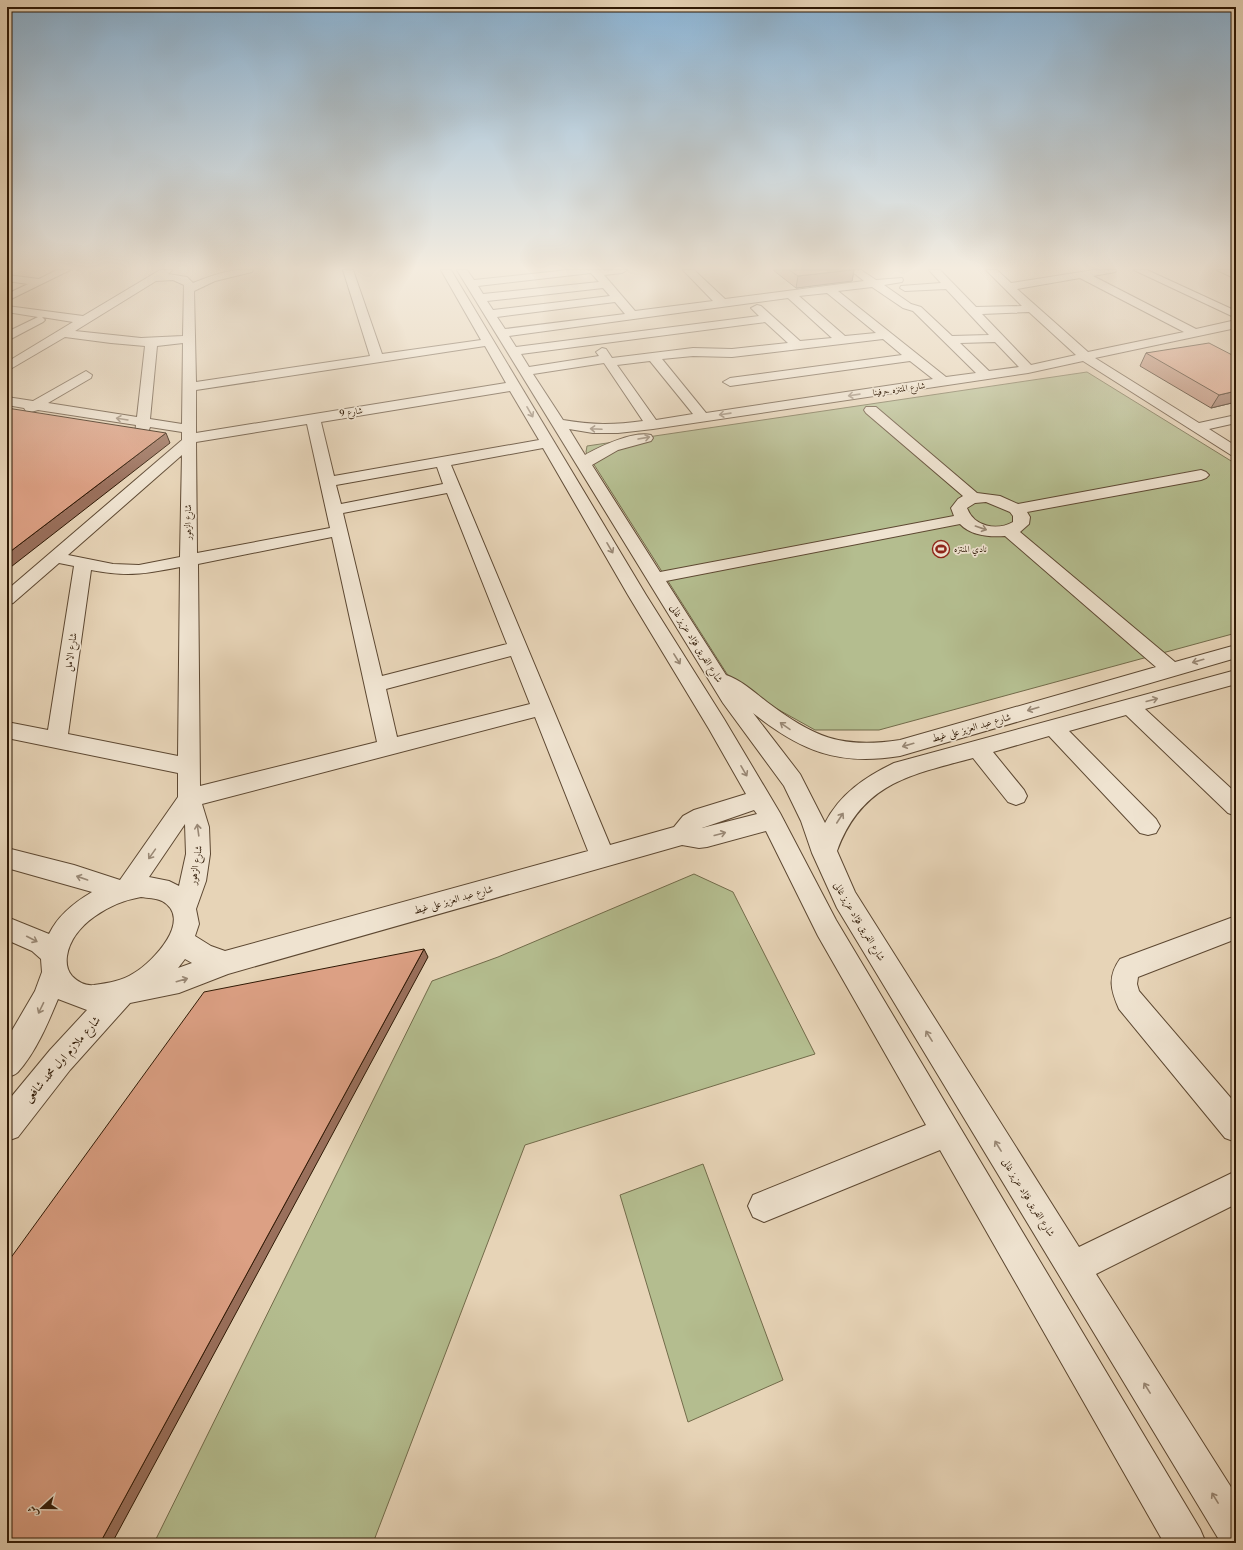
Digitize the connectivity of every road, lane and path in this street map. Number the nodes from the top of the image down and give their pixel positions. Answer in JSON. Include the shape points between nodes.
{"nodes":[{"id":1,"x":35,"y":342,"type":"edge"},
{"id":2,"x":44,"y":342,"type":"edge"},
{"id":3,"x":130,"y":342,"type":"edge"},
{"id":4,"x":157,"y":342,"type":"edge"},
{"id":5,"x":188,"y":342,"type":"edge"},
{"id":6,"x":372,"y":342,"type":"edge"},
{"id":7,"x":428,"y":342,"type":"edge"},
{"id":8,"x":454,"y":342,"type":"edge"},
{"id":9,"x":501,"y":342,"type":"edge"},
{"id":10,"x":550,"y":342,"type":"edge"},
{"id":11,"x":596,"y":342,"type":"edge"},
{"id":12,"x":794,"y":342,"type":"edge"},
{"id":13,"x":821,"y":342,"type":"edge"},
{"id":14,"x":894,"y":342,"type":"edge"},
{"id":15,"x":951,"y":342,"type":"edge"},
{"id":16,"x":1002,"y":342,"type":"edge"},
{"id":17,"x":1069,"y":342,"type":"edge"},
{"id":18,"x":1175,"y":342,"type":"edge"},
{"id":19,"x":1182,"y":342,"type":"edge"},
{"id":20,"x":1186,"y":342,"type":"edge"},
{"id":21,"x":151,"y":343,"type":"junction"},
{"id":22,"x":797,"y":345,"type":"junction"},
{"id":23,"x":1173,"y":345,"type":"junction"},
{"id":24,"x":701,"y":352,"type":"junction"},
{"id":25,"x":7,"y":356,"type":"edge"},
{"id":26,"x":653,"y":357,"type":"junction"},
{"id":27,"x":912,"y":357,"type":"junction"},
{"id":28,"x":377,"y":358,"type":"junction"},
{"id":29,"x":1089,"y":360,"type":"junction"},
{"id":30,"x":608,"y":361,"type":"junction"},
{"id":31,"x":7,"y":367,"type":"edge"},
{"id":32,"x":1028,"y":369,"type":"junction"},
{"id":33,"x":86,"y":374,"type":"dead end"},
{"id":34,"x":986,"y":376,"type":"junction"},
{"id":35,"x":730,"y":382,"type":"junction"},
{"id":36,"x":944,"y":382,"type":"junction"},
{"id":37,"x":188,"y":387,"type":"junction"},
{"id":38,"x":7,"y":400,"type":"edge"},
{"id":39,"x":36,"y":405,"type":"junction"},
{"id":40,"x":747,"y":407,"type":"junction"},
{"id":41,"x":871,"y":410,"type":"dead end"},
{"id":42,"x":7,"y":411,"type":"edge"},
{"id":43,"x":23,"y":413,"type":"junction"},
{"id":44,"x":703,"y":418,"type":"junction"},
{"id":45,"x":313,"y":419,"type":"junction"},
{"id":46,"x":1236,"y":419,"type":"edge"},
{"id":47,"x":653,"y":425,"type":"junction"},
{"id":48,"x":142,"y":428,"type":"junction"},
{"id":49,"x":1197,"y":428,"type":"junction"},
{"id":50,"x":553,"y":433,"type":"junction"},
{"id":51,"x":188,"y":438,"type":"junction"},
{"id":52,"x":1236,"y":452,"type":"edge"},
{"id":53,"x":442,"y":462,"type":"junction"},
{"id":54,"x":583,"y":464,"type":"junction"},
{"id":55,"x":1201,"y":475,"type":"dead end"},
{"id":56,"x":327,"y":482,"type":"junction"},
{"id":57,"x":452,"y":487,"type":"junction"},
{"id":58,"x":974,"y":498,"type":"junction"},
{"id":59,"x":1016,"y":509,"type":"junction"},
{"id":60,"x":334,"y":510,"type":"junction"},
{"id":61,"x":963,"y":519,"type":"junction"},
{"id":62,"x":608,"y":523,"type":"junction"},
{"id":63,"x":339,"y":531,"type":"junction"},
{"id":64,"x":1009,"y":531,"type":"junction"},
{"id":65,"x":55,"y":557,"type":"junction"},
{"id":66,"x":188,"y":560,"type":"junction"},
{"id":67,"x":83,"y":563,"type":"junction"},
{"id":68,"x":659,"y":584,"type":"junction"},
{"id":69,"x":637,"y":595,"type":"junction"},
{"id":70,"x":7,"y":599,"type":"edge"},
{"id":71,"x":518,"y":648,"type":"junction"},
{"id":72,"x":1235,"y":652,"type":"edge"},
{"id":73,"x":1171,"y":669,"type":"junction"},
{"id":74,"x":1236,"y":677,"type":"edge"},
{"id":75,"x":719,"y":678,"type":"junction"},
{"id":76,"x":375,"y":684,"type":"junction"},
{"id":77,"x":1065,"y":700,"type":"junction"},
{"id":78,"x":1130,"y":706,"type":"junction"},
{"id":79,"x":542,"y":708,"type":"junction"},
{"id":80,"x":744,"y":716,"type":"junction"},
{"id":81,"x":1085,"y":718,"type":"junction"},
{"id":82,"x":717,"y":724,"type":"junction"},
{"id":83,"x":1053,"y":727,"type":"junction"},
{"id":84,"x":7,"y":730,"type":"edge"},
{"id":85,"x":57,"y":740,"type":"junction"},
{"id":86,"x":389,"y":747,"type":"junction"},
{"id":87,"x":977,"y":748,"type":"junction"},
{"id":88,"x":189,"y":767,"type":"junction"},
{"id":89,"x":1016,"y":796,"type":"dead end"},
{"id":90,"x":189,"y":798,"type":"junction"},
{"id":91,"x":1236,"y":807,"type":"edge"},
{"id":92,"x":766,"y":810,"type":"junction"},
{"id":93,"x":1148,"y":826,"type":"dead end"},
{"id":94,"x":824,"y":853,"type":"junction"},
{"id":95,"x":7,"y":858,"type":"edge"},
{"id":96,"x":603,"y":858,"type":"junction"},
{"id":97,"x":123,"y":889,"type":"junction"},
{"id":98,"x":184,"y":909,"type":"junction"},
{"id":99,"x":7,"y":928,"type":"edge"},
{"id":100,"x":1234,"y":932,"type":"edge"},
{"id":101,"x":182,"y":940,"type":"junction"},
{"id":102,"x":55,"y":963,"type":"junction"},
{"id":103,"x":225,"y":963,"type":"junction"},
{"id":104,"x":125,"y":992,"type":"junction"},
{"id":105,"x":7,"y":1063,"type":"edge"},
{"id":106,"x":7,"y":1126,"type":"edge"},
{"id":107,"x":1236,"y":1128,"type":"edge"},
{"id":108,"x":946,"y":1132,"type":"junction"},
{"id":109,"x":1236,"y":1187,"type":"edge"},
{"id":110,"x":764,"y":1206,"type":"dead end"},
{"id":111,"x":1073,"y":1268,"type":"junction"},
{"id":112,"x":1236,"y":1531,"type":"edge"},
{"id":113,"x":1186,"y":1543,"type":"edge"}],
"edges":[{"from":1,"to":25,"type":"street"},
{"from":2,"to":31,"type":"street"},
{"from":3,"to":21,"type":"street"},
{"from":4,"to":21,"type":"street"},
{"from":5,"to":37,"type":"street","name":"شارع الزهور"},
{"from":6,"to":28,"type":"street"},
{"from":7,"to":28,"type":"street"},
{"from":8,"to":45,"type":"street","name":"شارع 9"},
{"from":9,"to":50,"type":"street","name":"شارع الفريق فؤاد عزيز غالى"},
{"from":10,"to":30,"type":"street"},
{"from":11,"to":30,"type":"street"},
{"from":12,"to":22,"type":"street"},
{"from":13,"to":22,"type":"street"},
{"from":14,"to":27,"type":"street"},
{"from":15,"to":34,"type":"street"},
{"from":16,"to":32,"type":"street"},
{"from":17,"to":29,"type":"street"},
{"from":18,"to":29,"type":"street","name":"شارع المتنزه حرفينا"},
{"from":19,"to":23,"type":"street"},
{"from":20,"to":23,"type":"street","name":"شارع المتنزه حرفينا"},
{"from":21,"to":48,"type":"street"},
{"from":22,"to":24,"type":"street","via":[[732,353]]},
{"from":23,"to":29,"type":"street","name":"شارع المتنزه حرفينا"},
{"from":24,"to":26,"type":"street"},
{"from":24,"to":35,"type":"street"},
{"from":26,"to":30,"type":"street"},
{"from":26,"to":44,"type":"street"},
{"from":27,"to":35,"type":"street"},
{"from":27,"to":36,"type":"street"},
{"from":28,"to":37,"type":"street"},
{"from":29,"to":32,"type":"street","name":"شارع المتنزه حرفينا"},
{"from":29,"to":40,"type":"street","name":"شارع المتنزه حرفينا","via":[[1049,376]]},
{"from":29,"to":49,"type":"street"},
{"from":30,"to":47,"type":"street"},
{"from":32,"to":34,"type":"street","name":"شارع المتنزه حرفينا"},
{"from":33,"to":39,"type":"street"},
{"from":34,"to":36,"type":"street","name":"شارع المتنزه حرفينا"},
{"from":35,"to":40,"type":"street"},
{"from":36,"to":40,"type":"street","name":"شارع المتنزه حرفينا","one_way":true},
{"from":37,"to":51,"type":"street","name":"شارع الزهور"},
{"from":38,"to":39,"type":"street"},
{"from":39,"to":43,"type":"street"},
{"from":48,"to":39,"type":"street","one_way":true},
{"from":40,"to":44,"type":"street","name":"شارع المتنزه حرفينا","one_way":true},
{"from":54,"to":40,"type":"street","name":"شارع المتنزه حرفينا","one_way":true,"via":[[601,451],[625,442]]},
{"from":41,"to":58,"type":"street"},
{"from":42,"to":43,"type":"street"},
{"from":43,"to":48,"type":"street"},
{"from":44,"to":47,"type":"street","name":"شارع المتنزه حرفينا"},
{"from":45,"to":51,"type":"street","name":"شارع 9"},
{"from":45,"to":56,"type":"street"},
{"from":46,"to":49,"type":"street"},
{"from":47,"to":50,"type":"street","name":"شارع المتنزه حرفينا","one_way":true},
{"from":48,"to":51,"type":"street"},
{"from":49,"to":52,"type":"street"},
{"from":50,"to":53,"type":"street","name":"شارع المتنزه حرفينا"},
{"from":50,"to":54,"type":"street","name":"شارع الفريق فؤاد عزيز غالى"},
{"from":50,"to":62,"type":"street","name":"شارع الفريق فؤاد عزيز غالى"},
{"from":51,"to":65,"type":"street"},
{"from":51,"to":66,"type":"street","name":"شارع الزهور"},
{"from":53,"to":56,"type":"street","name":"شارع المتنزه حرفينا"},
{"from":53,"to":57,"type":"street"},
{"from":54,"to":62,"type":"street","name":"شارع الفريق فؤاد عزيز غالى"},
{"from":55,"to":59,"type":"street"},
{"from":56,"to":60,"type":"street"},
{"from":57,"to":60,"type":"street"},
{"from":57,"to":71,"type":"street"},
{"from":58,"to":59,"type":"street","via":[[996,500]]},
{"from":58,"to":61,"type":"street","via":[[966,500],[959,508]]},
{"from":59,"to":64,"type":"street","via":[[1021,514],[1021,524]]},
{"from":60,"to":63,"type":"street"},
{"from":61,"to":64,"type":"street","one_way":true,"via":[[989,531]]},
{"from":61,"to":68,"type":"street"},
{"from":62,"to":68,"type":"street","name":"شارع الفريق فؤاد عزيز غالى"},
{"from":62,"to":69,"type":"street","name":"شارع الفريق فؤاد عزيز غالى","one_way":true},
{"from":63,"to":66,"type":"street"},
{"from":63,"to":76,"type":"street"},
{"from":64,"to":73,"type":"street"},
{"from":65,"to":67,"type":"street"},
{"from":65,"to":70,"type":"street"},
{"from":66,"to":67,"type":"street","via":[[130,571]]},
{"from":66,"to":88,"type":"street","name":"شارع الزهور"},
{"from":67,"to":85,"type":"street","name":"شارع الامل"},
{"from":68,"to":69,"type":"street"},
{"from":68,"to":75,"type":"street","name":"شارع الفريق فؤاد عزيز غالى"},
{"from":69,"to":82,"type":"street","name":"شارع الفريق فؤاد عزيز غالى","one_way":true},
{"from":71,"to":76,"type":"street"},
{"from":71,"to":79,"type":"street"},
{"from":72,"to":73,"type":"street","name":"شارع عبد العزيز على غيط","one_way":true},
{"from":73,"to":77,"type":"street","name":"شارع عبد العزيز على غيط"},
{"from":78,"to":74,"type":"street","name":"شارع عبد العزيز على غيط","one_way":true},
{"from":77,"to":75,"type":"street","name":"شارع عبد العزيز على غيط","one_way":true,"via":[[900,748],[880,752],[857,752],[835,749],[794,732],[749,697]]},
{"from":75,"to":80,"type":"street","name":"شارع الفريق فؤاد عزيز غالى"},
{"from":76,"to":86,"type":"street"},
{"from":77,"to":81,"type":"street"},
{"from":78,"to":81,"type":"street","name":"شارع عبد العزيز على غيط"},
{"from":78,"to":91,"type":"street"},
{"from":79,"to":86,"type":"street"},
{"from":79,"to":96,"type":"street"},
{"from":80,"to":82,"type":"street"},
{"from":80,"to":94,"type":"street","name":"شارع الفريق فؤاد عزيز غالى","via":[[779,759],[794,783],[808,810]]},
{"from":81,"to":83,"type":"street","name":"شارع عبد العزيز على غيط"},
{"from":82,"to":92,"type":"street","name":"شارع الفريق فؤاد عزيز غالى","one_way":true},
{"from":83,"to":87,"type":"street","name":"شارع عبد العزيز على غيط"},
{"from":83,"to":93,"type":"street"},
{"from":84,"to":85,"type":"street"},
{"from":85,"to":88,"type":"street"},
{"from":86,"to":90,"type":"street"},
{"from":87,"to":89,"type":"street"},
{"from":94,"to":87,"type":"street","name":"شارع عبد العزيز على غيط","one_way":true,"via":[[838,821],[847,808],[872,785],[902,768]]},
{"from":88,"to":90,"type":"street","name":"شارع الزهور"},
{"from":90,"to":97,"type":"street","one_way":true,"via":[[162,840]]},
{"from":98,"to":90,"type":"street","name":"شارع الزهور","one_way":true,"via":[[194,882],[199,836]]},
{"from":92,"to":96,"type":"street","name":"شارع عبد العزيز على غيط","via":[[707,837],[682,835]]},
{"from":92,"to":108,"type":"street","name":"شارع الفريق فؤاد عزيز غالى","via":[[827,928]]},
{"from":111,"to":94,"type":"street","name":"شارع الفريق فؤاد عزيز غالى","one_way":true,"via":[[846,900]]},
{"from":97,"to":95,"type":"street","one_way":true},
{"from":96,"to":103,"type":"street","name":"شارع عبد العزيز على غيط"},
{"from":97,"to":98,"type":"street","via":[[141,886],[164,889],[179,901]]},
{"from":97,"to":102,"type":"street","via":[[101,898],[71,922],[61,938]]},
{"from":98,"to":101,"type":"street","via":[[186,919]]},
{"from":99,"to":102,"type":"street","one_way":true,"via":[[41,943]]},
{"from":100,"to":107,"type":"street","via":[[1129,968],[1124,974],[1123,981],[1129,1000]]},
{"from":101,"to":103,"type":"street","via":[[200,955]]},
{"from":101,"to":104,"type":"street","via":[[162,969],[147,981]]},
{"from":102,"to":104,"type":"street","via":[[60,984],[85,998],[102,998]]},
{"from":102,"to":105,"type":"street","one_way":true,"via":[[47,996],[33,1024]]},
{"from":104,"to":103,"type":"street","name":"شارع عبد العزيز على غيط","one_way":true,"via":[[181,980]]},
{"from":104,"to":106,"type":"street","name":"شارع ملازم اول محمد شافعى","via":[[60,1060]]},
{"from":108,"to":110,"type":"street"},
{"from":108,"to":113,"type":"street","name":"شارع الفريق فؤاد عزيز غالى"},
{"from":109,"to":111,"type":"street"},
{"from":112,"to":111,"type":"street","name":"شارع الفريق فؤاد عزيز غالى","one_way":true}]}
